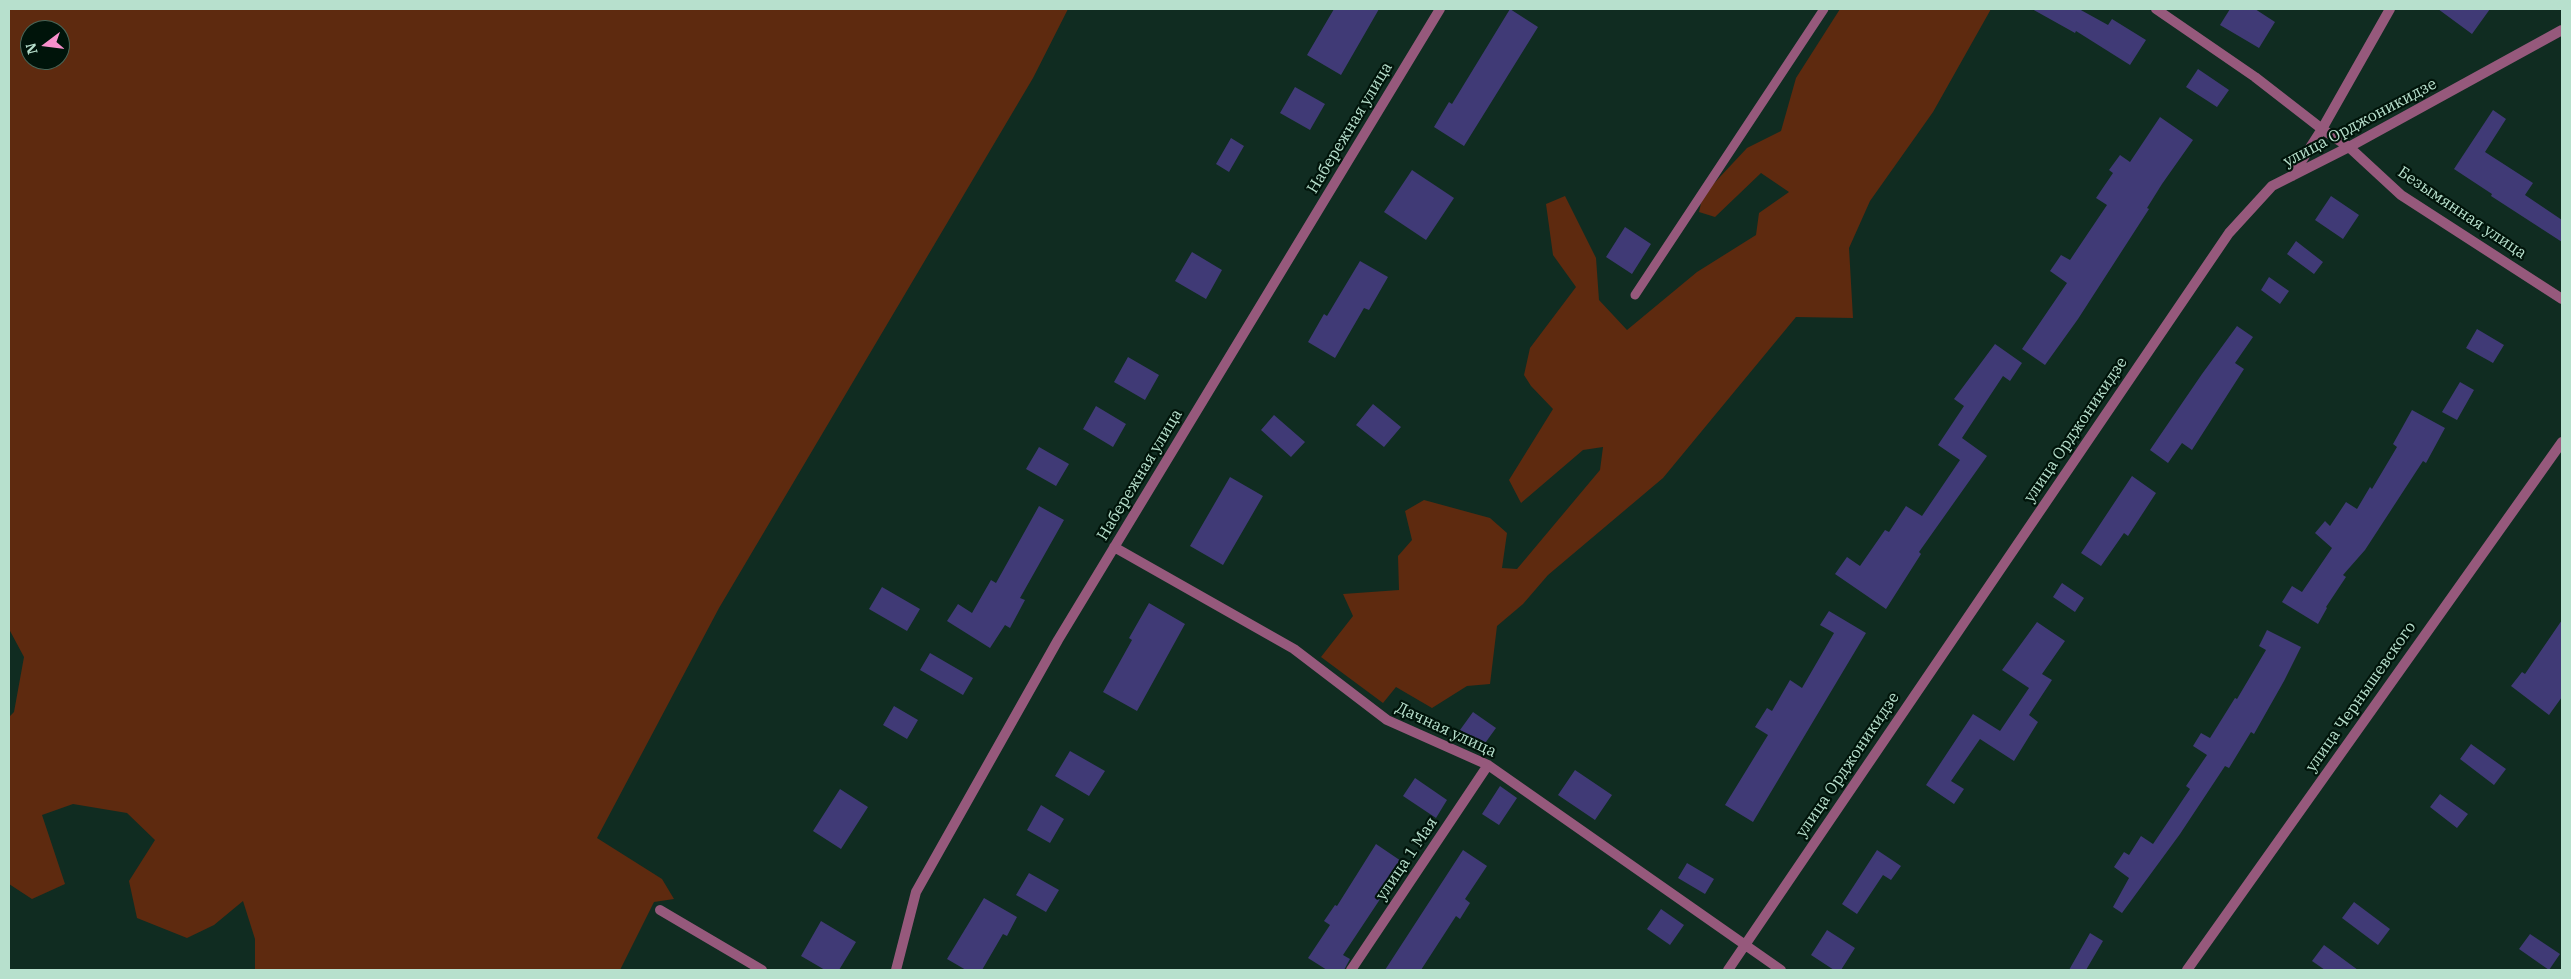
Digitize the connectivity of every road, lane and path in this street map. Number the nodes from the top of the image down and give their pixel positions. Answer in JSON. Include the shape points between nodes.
{"nodes":[{"id":1,"x":1440,"y":9,"type":"edge"},
{"id":2,"x":1824,"y":9,"type":"edge"},
{"id":3,"x":2156,"y":9,"type":"edge"},
{"id":4,"x":2390,"y":9,"type":"edge"},
{"id":5,"x":2167,"y":12,"type":"edge"},
{"id":6,"x":2562,"y":30,"type":"edge"},
{"id":7,"x":2322,"y":129,"type":"junction"},
{"id":8,"x":2349,"y":147,"type":"junction"},
{"id":9,"x":2292,"y":176,"type":"junction"},
{"id":10,"x":1635,"y":295,"type":"dead end"},
{"id":11,"x":2562,"y":299,"type":"edge"},
{"id":12,"x":2562,"y":442,"type":"edge"},
{"id":13,"x":1114,"y":548,"type":"junction"},
{"id":14,"x":1488,"y":765,"type":"junction"},
{"id":15,"x":660,"y":910,"type":"dead end"},
{"id":16,"x":1744,"y":946,"type":"junction"},
{"id":17,"x":762,"y":970,"type":"edge"},
{"id":18,"x":896,"y":970,"type":"edge"},
{"id":19,"x":1351,"y":970,"type":"edge"},
{"id":20,"x":1728,"y":970,"type":"edge"},
{"id":21,"x":1781,"y":970,"type":"edge"},
{"id":22,"x":2187,"y":970,"type":"edge"}],
"edges":[{"from":1,"to":13,"type":"street","name":"Набережная улица"},
{"from":2,"to":10,"type":"lane"},
{"from":3,"to":5,"type":"street","name":"Безымянная улица"},
{"from":4,"to":7,"type":"street"},
{"from":5,"to":7,"type":"street","name":"Безымянная улица"},
{"from":6,"to":8,"type":"street","name":"улица Орджоникидзе"},
{"from":7,"to":8,"type":"street","name":"Безымянная улица"},
{"from":7,"to":9,"type":"street"},
{"from":8,"to":9,"type":"street","name":"улица Орджоникидзе"},
{"from":8,"to":11,"type":"street","name":"Безымянная улица","via":[[2402,194]]},
{"from":9,"to":16,"type":"street","name":"улица Орджоникидзе","via":[[2272,186],[2229,233]]},
{"from":12,"to":22,"type":"street","name":"улица Чернышевского"},
{"from":13,"to":14,"type":"street","name":"Дачная улица","via":[[1294,650],[1386,720]]},
{"from":13,"to":18,"type":"street","name":"Набережная улица","via":[[1058,640],[916,892]]},
{"from":14,"to":16,"type":"street","name":"Дачная улица"},
{"from":14,"to":19,"type":"street","name":"улица 1 Мая"},
{"from":15,"to":17,"type":"street"},
{"from":16,"to":20,"type":"street","name":"улица Орджоникидзе"},
{"from":16,"to":21,"type":"street","name":"Дачная улица"}]}
